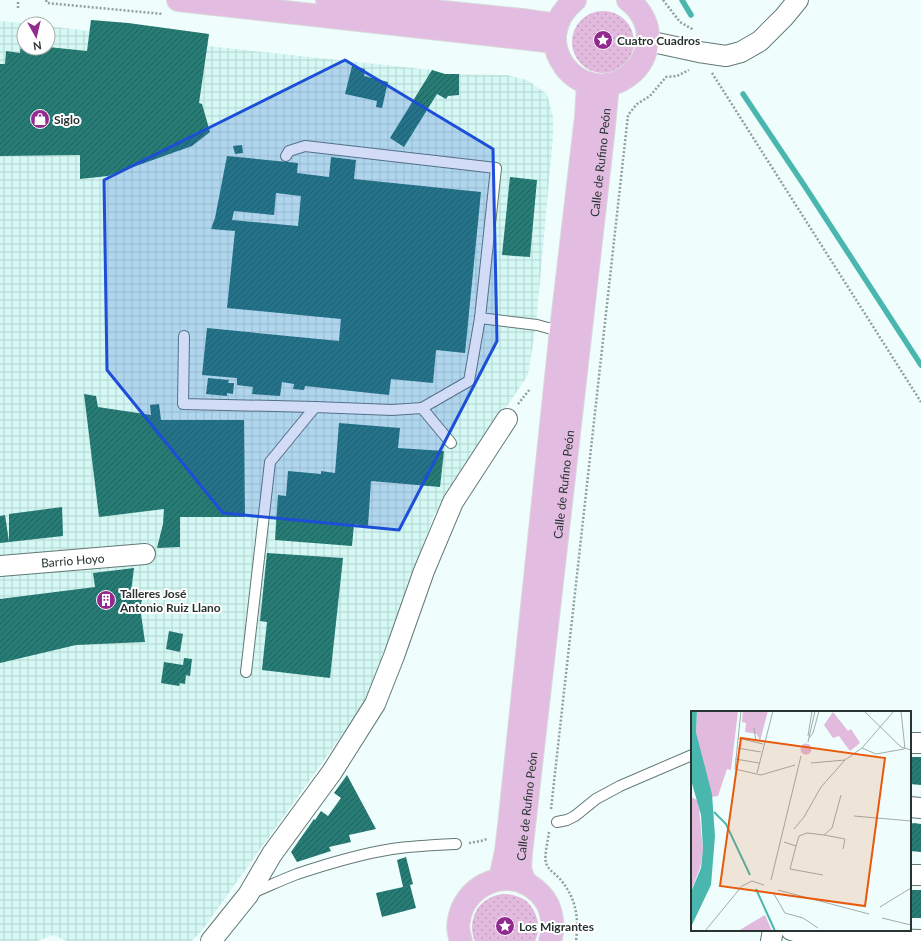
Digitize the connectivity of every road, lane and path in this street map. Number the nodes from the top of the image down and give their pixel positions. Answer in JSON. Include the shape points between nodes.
{"nodes":[{"id":1,"x":18,"y":0,"type":"edge"},
{"id":2,"x":46,"y":0,"type":"edge"},
{"id":3,"x":327,"y":0,"type":"edge"},
{"id":4,"x":575,"y":0,"type":"edge"},
{"id":5,"x":628,"y":0,"type":"edge"},
{"id":6,"x":663,"y":0,"type":"edge"},
{"id":7,"x":798,"y":0,"type":"edge"},
{"id":8,"x":172,"y":7,"type":"edge"},
{"id":9,"x":18,"y":8,"type":"dead end"},
{"id":10,"x":556,"y":34,"type":"junction"},
{"id":11,"x":648,"y":41,"type":"junction"},
{"id":12,"x":699,"y":52,"type":"junction"},
{"id":13,"x":598,"y":83,"type":"junction"},
{"id":14,"x":286,"y":156,"type":"dead end"},
{"id":15,"x":480,"y":318,"type":"junction"},
{"id":16,"x":561,"y":330,"type":"junction"},
{"id":17,"x":184,"y":336,"type":"dead end"},
{"id":18,"x":921,"y":402,"type":"edge"},
{"id":19,"x":315,"y":407,"type":"junction"},
{"id":20,"x":422,"y":408,"type":"junction"},
{"id":21,"x":507,"y":419,"type":"dead end"},
{"id":22,"x":451,"y":443,"type":"dead end"},
{"id":23,"x":145,"y":554,"type":"dead end"},
{"id":24,"x":0,"y":566,"type":"edge"},
{"id":25,"x":246,"y":672,"type":"dead end"},
{"id":26,"x":691,"y":754,"type":"edge"},
{"id":27,"x":911,"y":807,"type":"edge"},
{"id":28,"x":921,"y":808,"type":"edge"},
{"id":29,"x":554,"y":819,"type":"joint"},
{"id":30,"x":549,"y":831,"type":"dead end"},
{"id":31,"x":456,"y":844,"type":"dead end"},
{"id":32,"x":500,"y":879,"type":"junction"},
{"id":33,"x":525,"y":883,"type":"junction"},
{"id":34,"x":248,"y":895,"type":"junction"},
{"id":35,"x":773,"y":931,"type":"edge"},
{"id":36,"x":794,"y":931,"type":"edge"},
{"id":37,"x":824,"y":939,"type":"edge"},
{"id":38,"x":921,"y":940,"type":"edge"},
{"id":39,"x":212,"y":941,"type":"edge"},
{"id":40,"x":461,"y":941,"type":"edge"},
{"id":41,"x":550,"y":941,"type":"edge"},
{"id":42,"x":576,"y":941,"type":"edge"},
{"id":43,"x":772,"y":941,"type":"edge"}],
"edges":[{"from":1,"to":9,"type":"path"},
{"from":2,"to":8,"type":"path","via":[[48,3]]},
{"from":3,"to":10,"type":"main road","via":[[522,20]]},
{"from":4,"to":10,"type":"main road","via":[[564,11]]},
{"from":5,"to":11,"type":"main road","via":[[642,15],[647,27]]},
{"from":6,"to":12,"type":"path","via":[[680,22],[692,29],[699,42]]},
{"from":7,"to":12,"type":"street","via":[[760,41],[741,52],[726,56]]},
{"from":8,"to":10,"type":"main road"},
{"from":10,"to":13,"type":"main road","via":[[558,54],[567,70],[577,78]]},
{"from":11,"to":12,"type":"street"},
{"from":11,"to":13,"type":"main road","via":[[643,59],[632,73],[616,82]]},
{"from":12,"to":18,"type":"path"},
{"from":12,"to":29,"type":"path","via":[[691,68],[677,76],[666,77],[650,96],[637,104],[628,115]]},
{"from":13,"to":16,"type":"main road","name":"Calle de Rufino Peón","via":[[585,122]]},
{"from":13,"to":33,"type":"main road","name":"Calle de Rufino Peón","via":[[603,130],[521,853],[520,869]]},
{"from":14,"to":15,"type":"lane","via":[[289,151],[305,146],[496,168]]},
{"from":15,"to":16,"type":"lane"},
{"from":15,"to":20,"type":"lane","via":[[469,381]]},
{"from":16,"to":32,"type":"main road","name":"Calle de Rufino Peón","via":[[508,833]]},
{"from":17,"to":19,"type":"lane","via":[[183,404]]},
{"from":19,"to":20,"type":"lane","via":[[392,410]]},
{"from":19,"to":25,"type":"lane","via":[[270,462]]},
{"from":20,"to":22,"type":"lane"},
{"from":21,"to":34,"type":"street","via":[[454,502],[424,570],[375,704],[332,772],[272,854]]},
{"from":23,"to":24,"type":"street","name":"Barrio Hoyo"},
{"from":26,"to":29,"type":"lane","via":[[620,786],[596,799],[567,820]]},
{"from":27,"to":28,"type":"street"},
{"from":30,"to":42,"type":"path","via":[[546,862],[573,899],[578,920]]},
{"from":31,"to":34,"type":"lane","via":[[392,849],[360,856],[296,875]]},
{"from":32,"to":33,"type":"main road"},
{"from":32,"to":40,"type":"main road","via":[[481,886],[466,901],[458,920]]},
{"from":33,"to":41,"type":"main road","via":[[541,894],[550,911],[553,930]]},
{"from":34,"to":39,"type":"street"},
{"from":35,"to":43,"type":"street"},
{"from":36,"to":37,"type":"street"},
{"from":37,"to":38,"type":"street"}]}
